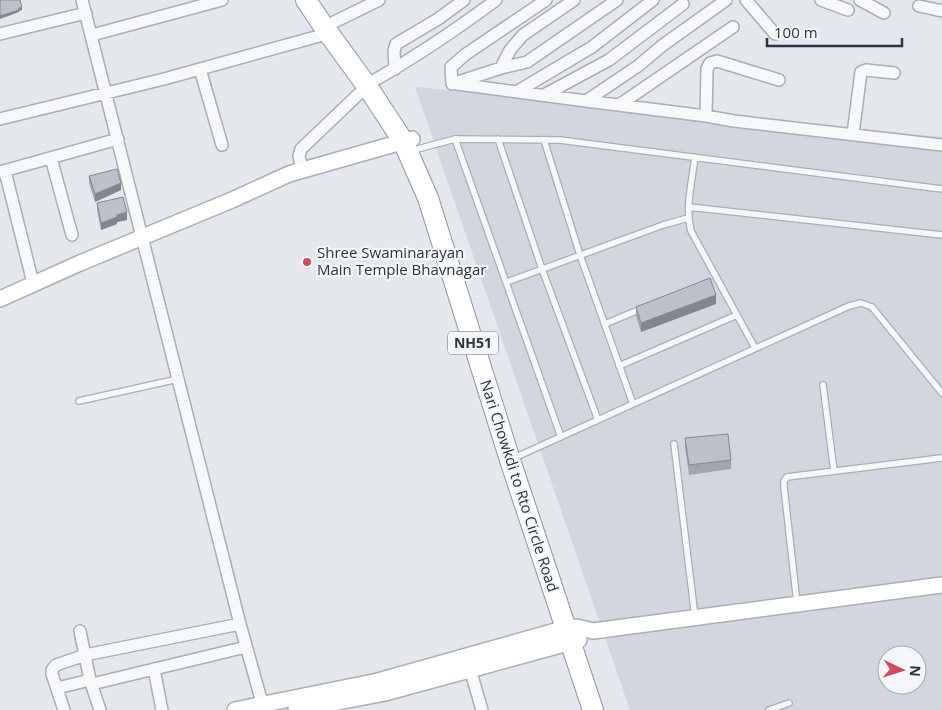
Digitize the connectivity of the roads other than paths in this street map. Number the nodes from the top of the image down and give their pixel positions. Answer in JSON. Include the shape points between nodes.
{"nodes":[{"id":1,"x":82,"y":0,"type":"edge"},
{"id":2,"x":222,"y":0,"type":"edge"},
{"id":3,"x":306,"y":0,"type":"edge"},
{"id":4,"x":319,"y":0,"type":"edge"},
{"id":5,"x":380,"y":0,"type":"edge"},
{"id":6,"x":464,"y":0,"type":"edge"},
{"id":7,"x":496,"y":0,"type":"edge"},
{"id":8,"x":546,"y":0,"type":"edge"},
{"id":9,"x":574,"y":0,"type":"edge"},
{"id":10,"x":617,"y":0,"type":"edge"},
{"id":11,"x":653,"y":0,"type":"edge"},
{"id":12,"x":726,"y":0,"type":"edge"},
{"id":13,"x":746,"y":0,"type":"edge"},
{"id":14,"x":821,"y":0,"type":"edge"},
{"id":15,"x":860,"y":0,"type":"edge"},
{"id":16,"x":683,"y":4,"type":"dead end"},
{"id":17,"x":919,"y":6,"type":"dead end"},
{"id":18,"x":848,"y":10,"type":"dead end"},
{"id":19,"x":942,"y":11,"type":"edge"},
{"id":20,"x":86,"y":13,"type":"junction"},
{"id":21,"x":884,"y":13,"type":"dead end"},
{"id":22,"x":329,"y":27,"type":"junction"},
{"id":23,"x":734,"y":27,"type":"dead end"},
{"id":24,"x":0,"y":34,"type":"edge"},
{"id":25,"x":775,"y":34,"type":"dead end"},
{"id":26,"x":92,"y":35,"type":"junction"},
{"id":27,"x":501,"y":68,"type":"junction"},
{"id":28,"x":200,"y":69,"type":"junction"},
{"id":29,"x":395,"y":69,"type":"junction"},
{"id":30,"x":894,"y":73,"type":"dead end"},
{"id":31,"x":779,"y":80,"type":"dead end"},
{"id":32,"x":371,"y":83,"type":"junction"},
{"id":33,"x":452,"y":84,"type":"junction"},
{"id":34,"x":518,"y":92,"type":"junction"},
{"id":35,"x":106,"y":93,"type":"junction"},
{"id":36,"x":544,"y":95,"type":"junction"},
{"id":37,"x":586,"y":101,"type":"junction"},
{"id":38,"x":619,"y":105,"type":"junction"},
{"id":39,"x":706,"y":116,"type":"junction"},
{"id":40,"x":0,"y":119,"type":"edge"},
{"id":41,"x":853,"y":134,"type":"junction"},
{"id":42,"x":118,"y":139,"type":"junction"},
{"id":43,"x":455,"y":139,"type":"junction"},
{"id":44,"x":498,"y":140,"type":"junction"},
{"id":45,"x":544,"y":140,"type":"junction"},
{"id":46,"x":222,"y":145,"type":"dead end"},
{"id":47,"x":410,"y":145,"type":"junction"},
{"id":48,"x":942,"y":145,"type":"edge"},
{"id":49,"x":695,"y":157,"type":"junction"},
{"id":50,"x":51,"y":158,"type":"junction"},
{"id":51,"x":302,"y":170,"type":"junction"},
{"id":52,"x":2,"y":172,"type":"edge"},
{"id":53,"x":942,"y":189,"type":"edge"},
{"id":54,"x":689,"y":208,"type":"junction"},
{"id":55,"x":688,"y":218,"type":"junction"},
{"id":56,"x":72,"y":235,"type":"dead end"},
{"id":57,"x":942,"y":235,"type":"edge"},
{"id":58,"x":143,"y":237,"type":"junction"},
{"id":59,"x":580,"y":255,"type":"junction"},
{"id":60,"x":542,"y":269,"type":"junction"},
{"id":61,"x":716,"y":278,"type":"junction"},
{"id":62,"x":708,"y":281,"type":"edge"},
{"id":63,"x":507,"y":282,"type":"junction"},
{"id":64,"x":33,"y":283,"type":"junction"},
{"id":65,"x":0,"y":299,"type":"edge"},
{"id":66,"x":648,"y":306,"type":"edge"},
{"id":67,"x":737,"y":314,"type":"junction"},
{"id":68,"x":605,"y":324,"type":"junction"},
{"id":69,"x":755,"y":348,"type":"junction"},
{"id":70,"x":620,"y":366,"type":"junction"},
{"id":71,"x":178,"y":379,"type":"junction"},
{"id":72,"x":823,"y":385,"type":"dead end"},
{"id":73,"x":942,"y":393,"type":"edge"},
{"id":74,"x":79,"y":401,"type":"dead end"},
{"id":75,"x":633,"y":404,"type":"junction"},
{"id":76,"x":598,"y":420,"type":"junction"},
{"id":77,"x":561,"y":437,"type":"junction"},
{"id":78,"x":674,"y":444,"type":"dead end"},
{"id":79,"x":516,"y":457,"type":"junction"},
{"id":80,"x":941,"y":458,"type":"edge"},
{"id":81,"x":834,"y":471,"type":"junction"},
{"id":82,"x":942,"y":584,"type":"edge"},
{"id":83,"x":797,"y":605,"type":"junction"},
{"id":84,"x":695,"y":617,"type":"junction"},
{"id":85,"x":240,"y":624,"type":"junction"},
{"id":86,"x":80,"y":631,"type":"dead end"},
{"id":87,"x":577,"y":633,"type":"junction"},
{"id":88,"x":246,"y":647,"type":"junction"},
{"id":89,"x":85,"y":655,"type":"junction"},
{"id":90,"x":468,"y":663,"type":"junction"},
{"id":91,"x":154,"y":669,"type":"junction"},
{"id":92,"x":91,"y":682,"type":"junction"},
{"id":93,"x":57,"y":688,"type":"junction"},
{"id":94,"x":789,"y":703,"type":"dead end"},
{"id":95,"x":263,"y":707,"type":"edge"},
{"id":96,"x":326,"y":707,"type":"edge"},
{"id":97,"x":64,"y":710,"type":"edge"},
{"id":98,"x":100,"y":710,"type":"edge"},
{"id":99,"x":162,"y":710,"type":"edge"},
{"id":100,"x":235,"y":710,"type":"edge"},
{"id":101,"x":296,"y":710,"type":"edge"},
{"id":102,"x":482,"y":710,"type":"edge"},
{"id":103,"x":593,"y":710,"type":"edge"},
{"id":104,"x":603,"y":710,"type":"edge"},
{"id":105,"x":769,"y":710,"type":"edge"}],
"edges":[{"from":1,"to":20,"type":"street"},
{"from":2,"to":26,"type":"street"},
{"from":3,"to":22,"type":"highway","name":"Nari Chowkdi to Rto Circle Road","number":"NH51"},
{"from":4,"to":22,"type":"highway","number":"NH51"},
{"from":5,"to":22,"type":"street"},
{"from":6,"to":29,"type":"street","via":[[396,44]]},
{"from":7,"to":29,"type":"street"},
{"from":8,"to":33,"type":"street","via":[[458,60],[451,67]]},
{"from":9,"to":27,"type":"street","via":[[524,35],[510,50]]},
{"from":10,"to":27,"type":"street","via":[[527,62]]},
{"from":11,"to":34,"type":"street","via":[[592,48]]},
{"from":12,"to":37,"type":"street"},
{"from":13,"to":25,"type":"street"},
{"from":14,"to":18,"type":"street"},
{"from":15,"to":21,"type":"street"},
{"from":16,"to":36,"type":"street","via":[[609,60]]},
{"from":17,"to":19,"type":"street"},
{"from":20,"to":24,"type":"street"},
{"from":20,"to":26,"type":"street"},
{"from":22,"to":28,"type":"street"},
{"from":22,"to":32,"type":"highway","name":"Nari Chowkdi to Rto Circle Road","number":"NH51"},
{"from":23,"to":38,"type":"street"},
{"from":26,"to":35,"type":"street"},
{"from":27,"to":33,"type":"street"},
{"from":28,"to":35,"type":"street"},
{"from":28,"to":46,"type":"street"},
{"from":29,"to":32,"type":"street"},
{"from":30,"to":41,"type":"street","via":[[862,72]]},
{"from":31,"to":39,"type":"street","via":[[717,61],[710,63],[707,69]]},
{"from":32,"to":47,"type":"highway","name":"Nari Chowkdi to Rto Circle Road","number":"NH51"},
{"from":32,"to":51,"type":"street","via":[[300,149]]},
{"from":33,"to":34,"type":"street"},
{"from":34,"to":36,"type":"street"},
{"from":35,"to":40,"type":"street"},
{"from":35,"to":42,"type":"street"},
{"from":36,"to":37,"type":"street"},
{"from":37,"to":38,"type":"street"},
{"from":38,"to":39,"type":"street"},
{"from":39,"to":41,"type":"street"},
{"from":41,"to":48,"type":"street"},
{"from":42,"to":50,"type":"street"},
{"from":42,"to":58,"type":"street"},
{"from":43,"to":44,"type":"lane"},
{"from":43,"to":47,"type":"lane"},
{"from":43,"to":63,"type":"lane"},
{"from":44,"to":45,"type":"lane"},
{"from":44,"to":60,"type":"lane"},
{"from":45,"to":49,"type":"lane"},
{"from":45,"to":59,"type":"lane"},
{"from":47,"to":51,"type":"street"},
{"from":47,"to":79,"type":"highway","name":"Nari Chowkdi to Rto Circle Road","number":"NH51"},
{"from":49,"to":53,"type":"lane"},
{"from":49,"to":54,"type":"lane"},
{"from":50,"to":52,"type":"street"},
{"from":50,"to":56,"type":"street"},
{"from":51,"to":58,"type":"street"},
{"from":52,"to":64,"type":"street"},
{"from":54,"to":55,"type":"lane"},
{"from":54,"to":57,"type":"lane"},
{"from":55,"to":59,"type":"lane"},
{"from":55,"to":61,"type":"lane","via":[[691,231]]},
{"from":58,"to":64,"type":"street"},
{"from":58,"to":71,"type":"street"},
{"from":59,"to":60,"type":"lane"},
{"from":59,"to":68,"type":"lane"},
{"from":60,"to":63,"type":"lane"},
{"from":60,"to":76,"type":"lane"},
{"from":61,"to":62,"type":"lane"},
{"from":61,"to":67,"type":"lane"},
{"from":63,"to":77,"type":"lane"},
{"from":64,"to":65,"type":"street"},
{"from":66,"to":68,"type":"lane"},
{"from":67,"to":69,"type":"lane"},
{"from":67,"to":70,"type":"lane"},
{"from":68,"to":70,"type":"lane"},
{"from":69,"to":73,"type":"lane","via":[[861,303],[872,307]]},
{"from":69,"to":75,"type":"lane"},
{"from":70,"to":75,"type":"lane"},
{"from":71,"to":74,"type":"lane"},
{"from":71,"to":85,"type":"street"},
{"from":72,"to":81,"type":"lane"},
{"from":75,"to":76,"type":"lane"},
{"from":76,"to":77,"type":"lane"},
{"from":77,"to":79,"type":"lane"},
{"from":78,"to":84,"type":"lane"},
{"from":79,"to":87,"type":"highway","name":"Nari Chowkdi to Rto Circle Road","number":"NH51"},
{"from":80,"to":81,"type":"lane"},
{"from":81,"to":83,"type":"lane","via":[[792,476],[784,481]]},
{"from":82,"to":83,"type":"street"},
{"from":83,"to":84,"type":"street"},
{"from":84,"to":87,"type":"street"},
{"from":85,"to":88,"type":"street"},
{"from":85,"to":89,"type":"street"},
{"from":86,"to":89,"type":"street"},
{"from":87,"to":90,"type":"street"},
{"from":87,"to":103,"type":"highway","name":"Nari Chowkdi to Rto Circle Road","number":"NH51"},
{"from":87,"to":104,"type":"highway","number":"NH51"},
{"from":88,"to":91,"type":"street"},
{"from":88,"to":95,"type":"street"},
{"from":89,"to":92,"type":"street"},
{"from":89,"to":93,"type":"street","via":[[53,666]]},
{"from":90,"to":95,"type":"street"},
{"from":90,"to":96,"type":"street","via":[[385,693]]},
{"from":90,"to":102,"type":"street"},
{"from":91,"to":92,"type":"street"},
{"from":91,"to":99,"type":"street"},
{"from":92,"to":93,"type":"street"},
{"from":92,"to":98,"type":"street"},
{"from":93,"to":97,"type":"street"},
{"from":94,"to":105,"type":"lane"},
{"from":95,"to":100,"type":"street"},
{"from":96,"to":101,"type":"street"}]}
